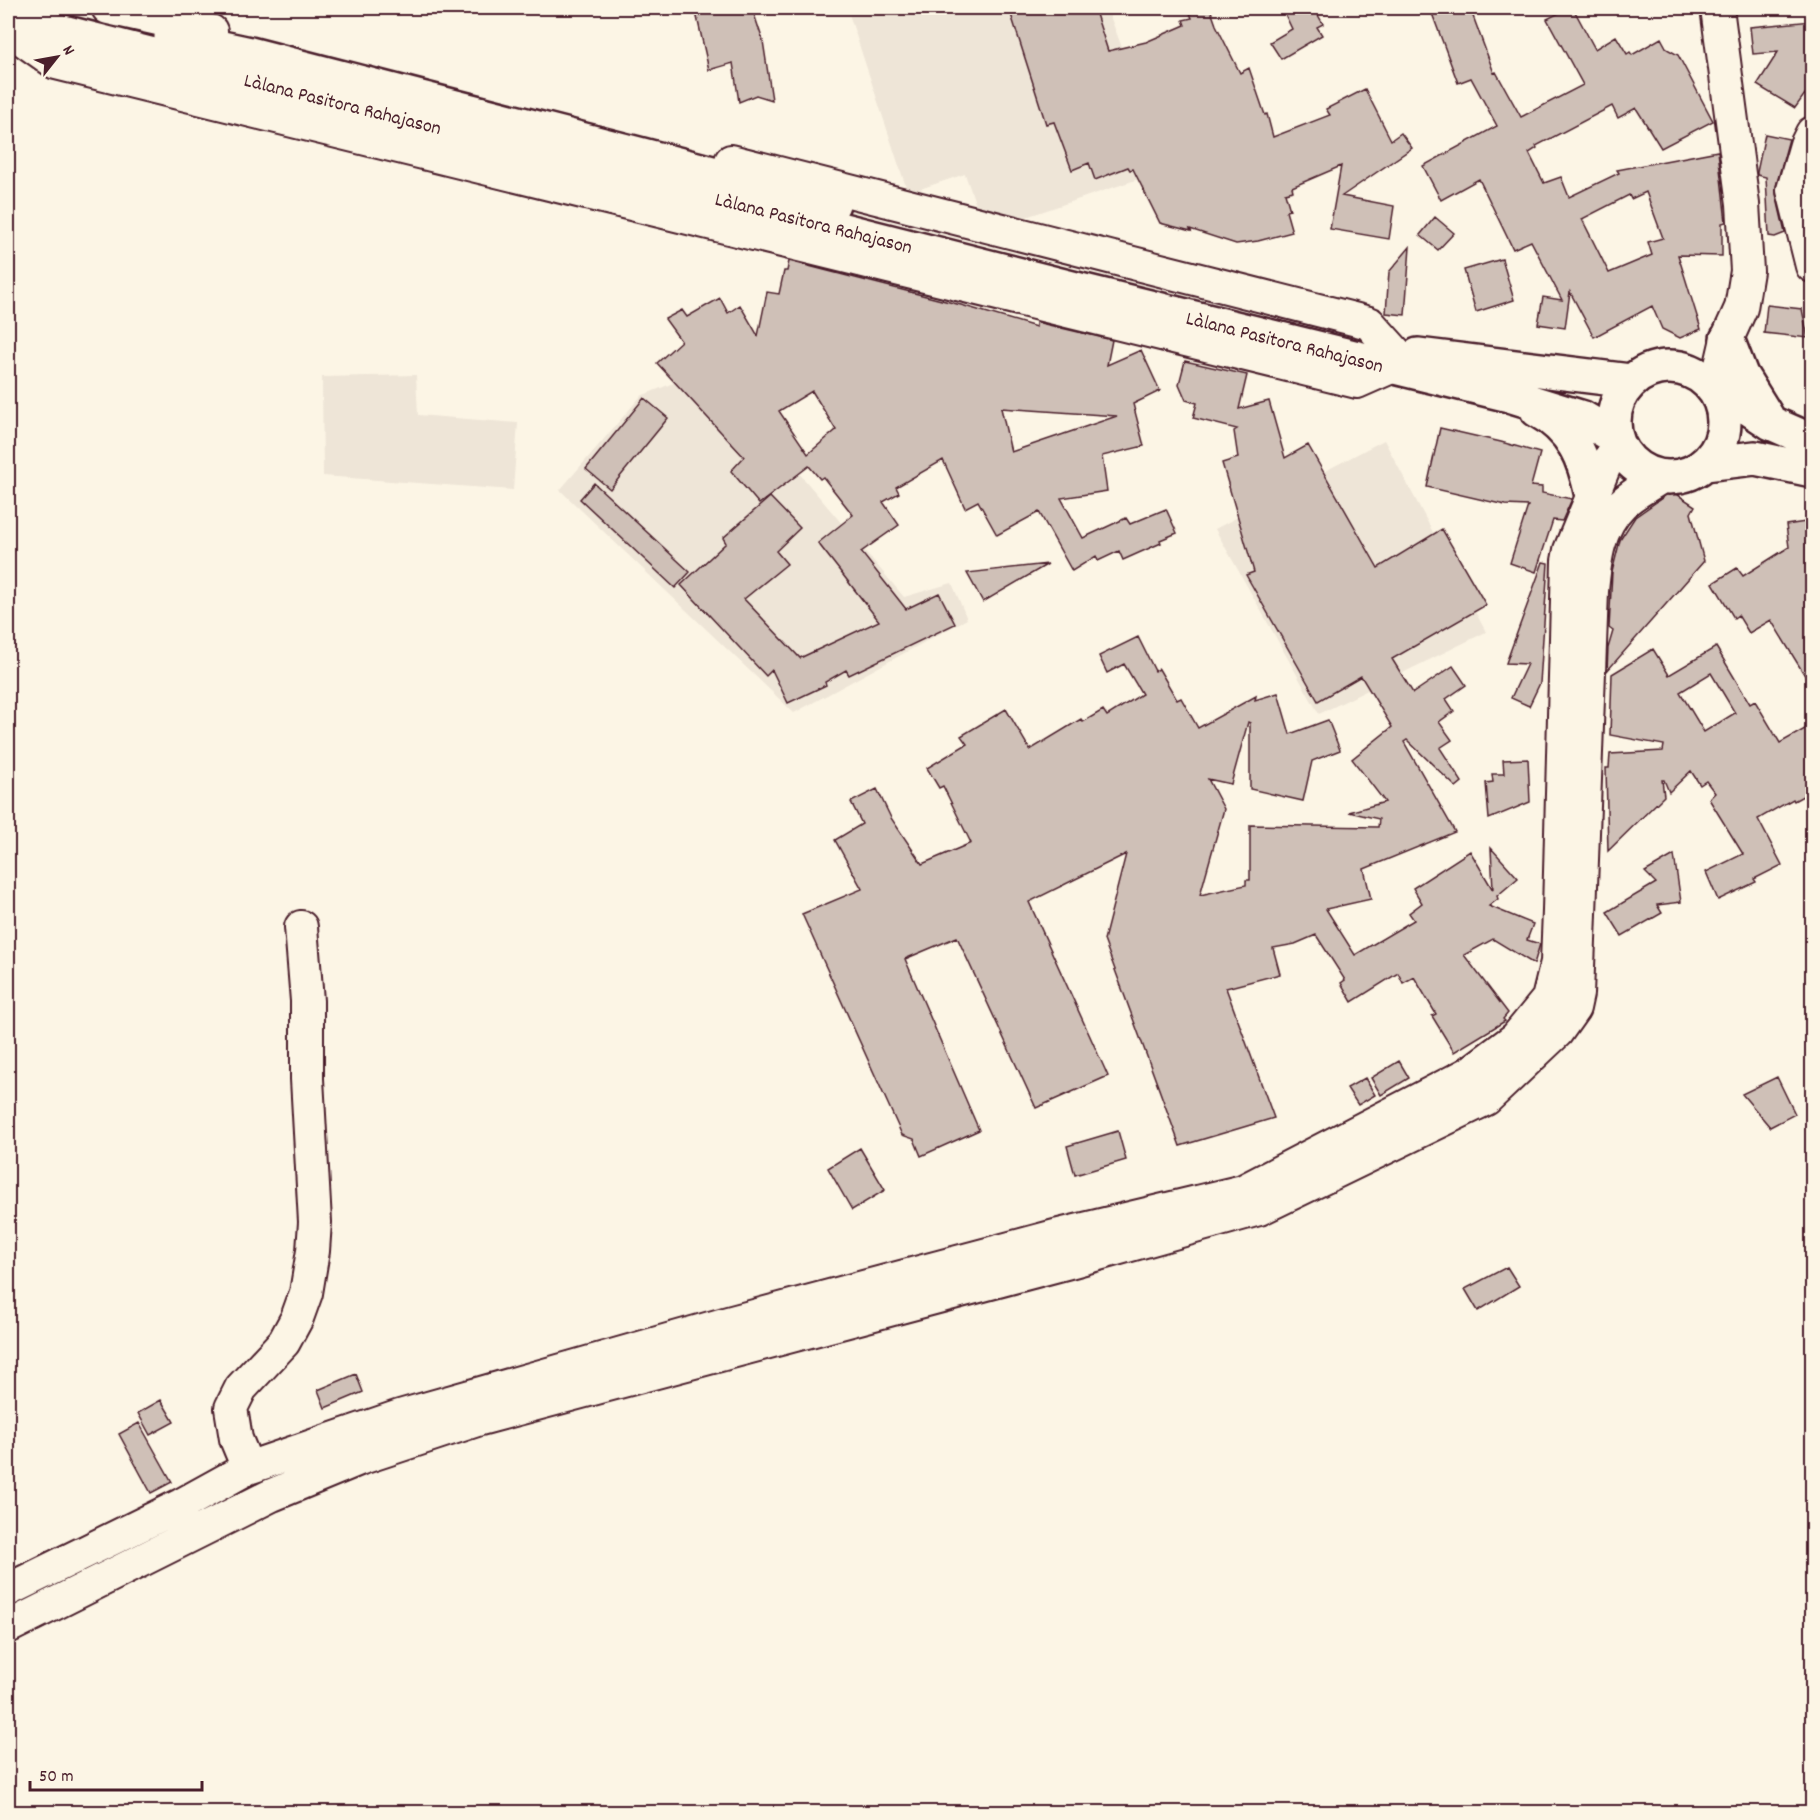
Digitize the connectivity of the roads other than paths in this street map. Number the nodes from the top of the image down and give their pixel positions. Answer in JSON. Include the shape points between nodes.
{"nodes":[{"id":1,"x":42,"y":8,"type":"edge"},
{"id":2,"x":108,"y":8,"type":"edge"},
{"id":3,"x":1717,"y":8,"type":"edge"},
{"id":4,"x":8,"y":18,"type":"edge"},
{"id":5,"x":8,"y":28,"type":"edge"},
{"id":6,"x":1812,"y":133,"type":"edge"},
{"id":7,"x":1812,"y":266,"type":"edge"},
{"id":8,"x":1727,"y":339,"type":"junction"},
{"id":9,"x":1393,"y":360,"type":"junction"},
{"id":10,"x":1630,"y":381,"type":"junction"},
{"id":11,"x":1715,"y":391,"type":"junction"},
{"id":12,"x":1509,"y":395,"type":"junction"},
{"id":13,"x":1771,"y":423,"type":"junction"},
{"id":14,"x":1812,"y":441,"type":"edge"},
{"id":15,"x":1617,"y":442,"type":"junction"},
{"id":16,"x":1705,"y":464,"type":"junction"},
{"id":17,"x":1812,"y":470,"type":"edge"},
{"id":18,"x":1661,"y":477,"type":"junction"},
{"id":19,"x":1592,"y":496,"type":"junction"},
{"id":20,"x":301,"y":927,"type":"dead end"},
{"id":21,"x":248,"y":1468,"type":"junction"},
{"id":22,"x":8,"y":1590,"type":"edge"},
{"id":23,"x":8,"y":1627,"type":"edge"}],
"edges":[{"from":1,"to":9,"type":"main road","name":"Làlana Pasitora Rahajason","via":[[250,54],[684,165]]},
{"from":2,"to":9,"type":"street","via":[[254,41],[1369,323]]},
{"from":3,"to":8,"type":"street","via":[[1743,204],[1747,270],[1741,308]]},
{"from":4,"to":9,"type":"main road","name":"Làlana Pasitora Rahajason"},
{"from":5,"to":9,"type":"street","via":[[56,63],[1085,317],[1358,382]]},
{"from":6,"to":7,"type":"street","via":[[1793,190]]},
{"from":8,"to":11,"type":"street"},
{"from":8,"to":13,"type":"main road","via":[[1741,375]]},
{"from":9,"to":10,"type":"main road","name":"Làlana Pasitora Rahajason","via":[[1597,375]]},
{"from":9,"to":12,"type":"main road","name":"Làlana Pasitora Rahajason"},
{"from":10,"to":11,"type":"main road","via":[[1647,370],[1665,366],[1684,368],[1702,376]]},
{"from":10,"to":15,"type":"main road","via":[[1618,397],[1613,417]]},
{"from":11,"to":13,"type":"main road"},
{"from":11,"to":16,"type":"main road","via":[[1723,407],[1725,425],[1715,454]]},
{"from":12,"to":15,"type":"main road","name":"Làlana Pasitora Rahajason","via":[[1583,418]]},
{"from":12,"to":19,"type":"main road","via":[[1548,416],[1570,436],[1586,466]]},
{"from":13,"to":14,"type":"main road"},
{"from":15,"to":18,"type":"main road","via":[[1629,461]]},
{"from":15,"to":19,"type":"street"},
{"from":16,"to":17,"type":"main road","via":[[1755,458]]},
{"from":16,"to":18,"type":"main road","via":[[1679,476]]},
{"from":18,"to":23,"type":"street","via":[[1623,503],[1610,519],[1597,549],[1574,1008],[1557,1032],[1476,1106],[1259,1209],[480,1419],[359,1459],[272,1495]]},
{"from":19,"to":21,"type":"street","via":[[1568,561],[1554,978],[1548,999],[1516,1038],[1468,1074],[1243,1191],[1059,1235],[728,1323],[400,1416]]},
{"from":20,"to":21,"type":"street","via":[[307,1001],[313,1251],[297,1318],[284,1342],[241,1388],[231,1408],[236,1439]]},
{"from":21,"to":22,"type":"street"}]}
